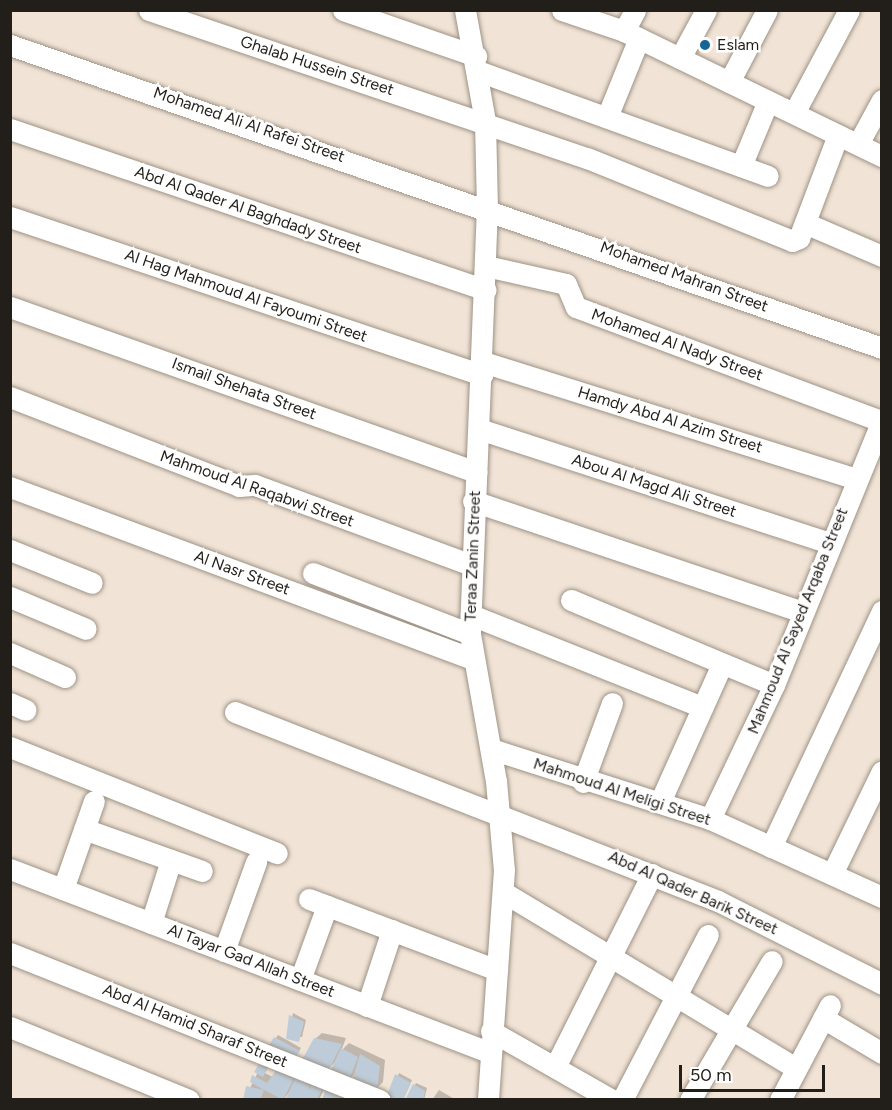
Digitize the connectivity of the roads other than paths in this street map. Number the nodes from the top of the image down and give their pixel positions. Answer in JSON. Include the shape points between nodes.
{"nodes":[{"id":1,"x":149,"y":10,"type":"edge"},
{"id":2,"x":343,"y":10,"type":"edge"},
{"id":3,"x":465,"y":10,"type":"edge"},
{"id":4,"x":562,"y":10,"type":"edge"},
{"id":5,"x":635,"y":10,"type":"edge"},
{"id":6,"x":706,"y":10,"type":"edge"},
{"id":7,"x":767,"y":10,"type":"edge"},
{"id":8,"x":849,"y":10,"type":"edge"},
{"id":9,"x":632,"y":35,"type":"junction"},
{"id":10,"x":10,"y":45,"type":"edge"},
{"id":11,"x":680,"y":58,"type":"junction"},
{"id":12,"x":477,"y":63,"type":"junction"},
{"id":13,"x":729,"y":82,"type":"junction"},
{"id":14,"x":882,"y":100,"type":"edge"},
{"id":15,"x":768,"y":101,"type":"junction"},
{"id":16,"x":794,"y":113,"type":"junction"},
{"id":17,"x":607,"y":117,"type":"junction"},
{"id":18,"x":485,"y":121,"type":"junction"},
{"id":19,"x":10,"y":129,"type":"edge"},
{"id":20,"x":838,"y":135,"type":"junction"},
{"id":21,"x":858,"y":144,"type":"junction"},
{"id":22,"x":882,"y":156,"type":"edge"},
{"id":23,"x":741,"y":166,"type":"junction"},
{"id":24,"x":768,"y":176,"type":"dead end"},
{"id":25,"x":487,"y":207,"type":"junction"},
{"id":26,"x":10,"y":217,"type":"edge"},
{"id":27,"x":803,"y":229,"type":"junction"},
{"id":28,"x":882,"y":256,"type":"edge"},
{"id":29,"x":486,"y":266,"type":"junction"},
{"id":30,"x":486,"y":290,"type":"junction"},
{"id":31,"x":10,"y":307,"type":"edge"},
{"id":32,"x":882,"y":348,"type":"edge"},
{"id":33,"x":483,"y":368,"type":"junction"},
{"id":34,"x":10,"y":397,"type":"edge"},
{"id":35,"x":881,"y":421,"type":"edge"},
{"id":36,"x":479,"y":429,"type":"junction"},
{"id":37,"x":477,"y":472,"type":"junction"},
{"id":38,"x":856,"y":479,"type":"junction"},
{"id":39,"x":10,"y":487,"type":"edge"},
{"id":40,"x":473,"y":501,"type":"junction"},
{"id":41,"x":829,"y":543,"type":"junction"},
{"id":42,"x":10,"y":550,"type":"edge"},
{"id":43,"x":471,"y":566,"type":"junction"},
{"id":44,"x":313,"y":573,"type":"dead end"},
{"id":45,"x":92,"y":583,"type":"dead end"},
{"id":46,"x":10,"y":597,"type":"edge"},
{"id":47,"x":571,"y":600,"type":"dead end"},
{"id":48,"x":882,"y":611,"type":"edge"},
{"id":49,"x":802,"y":612,"type":"junction"},
{"id":50,"x":471,"y":624,"type":"junction"},
{"id":51,"x":86,"y":629,"type":"dead end"},
{"id":52,"x":10,"y":653,"type":"edge"},
{"id":53,"x":473,"y":659,"type":"junction"},
{"id":54,"x":722,"y":664,"type":"junction"},
{"id":55,"x":65,"y":677,"type":"dead end"},
{"id":56,"x":774,"y":685,"type":"junction"},
{"id":57,"x":612,"y":703,"type":"dead end"},
{"id":58,"x":702,"y":707,"type":"junction"},
{"id":59,"x":236,"y":712,"type":"dead end"},
{"id":60,"x":10,"y":747,"type":"edge"},
{"id":61,"x":491,"y":749,"type":"junction"},
{"id":62,"x":882,"y":771,"type":"edge"},
{"id":63,"x":584,"y":782,"type":"junction"},
{"id":64,"x":94,"y":801,"type":"dead end"},
{"id":65,"x":660,"y":802,"type":"junction"},
{"id":66,"x":499,"y":814,"type":"junction"},
{"id":67,"x":710,"y":819,"type":"junction"},
{"id":68,"x":84,"y":828,"type":"junction"},
{"id":69,"x":771,"y":847,"type":"junction"},
{"id":70,"x":277,"y":854,"type":"dead end"},
{"id":71,"x":171,"y":860,"type":"junction"},
{"id":72,"x":256,"y":862,"type":"dead end"},
{"id":73,"x":10,"y":869,"type":"edge"},
{"id":74,"x":202,"y":871,"type":"dead end"},
{"id":75,"x":652,"y":874,"type":"junction"},
{"id":76,"x":832,"y":874,"type":"junction"},
{"id":77,"x":63,"y":889,"type":"junction"},
{"id":78,"x":502,"y":891,"type":"junction"},
{"id":79,"x":882,"y":897,"type":"edge"},
{"id":80,"x":150,"y":923,"type":"junction"},
{"id":81,"x":392,"y":930,"type":"junction"},
{"id":82,"x":708,"y":936,"type":"dead end"},
{"id":83,"x":224,"y":951,"type":"junction"},
{"id":84,"x":10,"y":953,"type":"edge"},
{"id":85,"x":610,"y":956,"type":"junction"},
{"id":86,"x":772,"y":961,"type":"dead end"},
{"id":87,"x":497,"y":970,"type":"junction"},
{"id":88,"x":300,"y":980,"type":"junction"},
{"id":89,"x":882,"y":984,"type":"edge"},
{"id":90,"x":676,"y":996,"type":"junction"},
{"id":91,"x":367,"y":1006,"type":"junction"},
{"id":92,"x":10,"y":1028,"type":"edge"},
{"id":93,"x":732,"y":1029,"type":"junction"},
{"id":94,"x":492,"y":1031,"type":"junction"},
{"id":95,"x":491,"y":1053,"type":"junction"},
{"id":96,"x":882,"y":1053,"type":"edge"},
{"id":97,"x":555,"y":1067,"type":"junction"},
{"id":98,"x":796,"y":1068,"type":"junction"},
{"id":99,"x":788,"y":1097,"type":"edge"},
{"id":100,"x":189,"y":1100,"type":"edge"},
{"id":101,"x":380,"y":1100,"type":"edge"},
{"id":102,"x":488,"y":1100,"type":"edge"},
{"id":103,"x":612,"y":1100,"type":"edge"},
{"id":104,"x":622,"y":1100,"type":"edge"},
{"id":105,"x":690,"y":1100,"type":"edge"}],
"edges":[{"from":1,"to":18,"type":"street","name":"Ghalab Hussein Street"},
{"from":2,"to":12,"type":"street"},
{"from":3,"to":12,"type":"street","name":"Teraa Zanin Street"},
{"from":4,"to":9,"type":"street"},
{"from":5,"to":9,"type":"street"},
{"from":6,"to":11,"type":"street"},
{"from":7,"to":13,"type":"street"},
{"from":8,"to":16,"type":"street"},
{"from":9,"to":11,"type":"street"},
{"from":9,"to":17,"type":"street"},
{"from":10,"to":25,"type":"street","name":"Mohamed Ali Al Rafei Street"},
{"from":11,"to":13,"type":"street"},
{"from":12,"to":17,"type":"street"},
{"from":12,"to":18,"type":"street","name":"Teraa Zanin Street"},
{"from":13,"to":15,"type":"street"},
{"from":14,"to":21,"type":"street"},
{"from":15,"to":16,"type":"street"},
{"from":15,"to":23,"type":"street"},
{"from":16,"to":20,"type":"street"},
{"from":17,"to":23,"type":"street"},
{"from":18,"to":25,"type":"street","name":"Teraa Zanin Street"},
{"from":18,"to":27,"type":"street","name":"Ghalab Hussein Street","via":[[789,240]]},
{"from":19,"to":30,"type":"street","name":"Abd Al Qader Al Baghdady Street"},
{"from":20,"to":21,"type":"street"},
{"from":20,"to":27,"type":"street"},
{"from":21,"to":22,"type":"street"},
{"from":23,"to":24,"type":"street"},
{"from":25,"to":29,"type":"street","name":"Teraa Zanin Street"},
{"from":25,"to":32,"type":"street","name":"Mohamed Mahran Street"},
{"from":26,"to":33,"type":"street","name":"Al Hag Mahmoud Al Fayoumi Street"},
{"from":27,"to":28,"type":"street"},
{"from":29,"to":30,"type":"street","name":"Teraa Zanin Street"},
{"from":29,"to":35,"type":"street","name":"Mohamed Al Nady Street","via":[[566,284],[576,307]]},
{"from":30,"to":33,"type":"street","name":"Teraa Zanin Street"},
{"from":31,"to":37,"type":"street","name":"Ismail Shehata Street"},
{"from":33,"to":36,"type":"street","name":"Teraa Zanin Street"},
{"from":33,"to":38,"type":"street","name":"Hamdy Abd Al Azim Street"},
{"from":34,"to":43,"type":"street","name":"Mahmoud Al Raqabwi Street","via":[[239,486],[255,485]]},
{"from":35,"to":38,"type":"street","name":"Mahmoud Al Sayed Arqaba Street"},
{"from":36,"to":37,"type":"street","name":"Teraa Zanin Street"},
{"from":36,"to":41,"type":"street","name":"Abou Al Magd Ali Street"},
{"from":37,"to":40,"type":"street","name":"Teraa Zanin Street"},
{"from":38,"to":41,"type":"street","name":"Mahmoud Al Sayed Arqaba Street"},
{"from":39,"to":53,"type":"street","name":"Al Nasr Street"},
{"from":40,"to":43,"type":"street","name":"Teraa Zanin Street"},
{"from":40,"to":49,"type":"street"},
{"from":41,"to":49,"type":"street","name":"Mahmoud Al Sayed Arqaba Street"},
{"from":42,"to":45,"type":"street"},
{"from":43,"to":50,"type":"street","name":"Teraa Zanin Street"},
{"from":44,"to":50,"type":"street"},
{"from":46,"to":51,"type":"street"},
{"from":47,"to":54,"type":"street"},
{"from":48,"to":69,"type":"street"},
{"from":49,"to":56,"type":"street","name":"Mahmoud Al Sayed Arqaba Street"},
{"from":50,"to":53,"type":"street","name":"Teraa Zanin Street"},
{"from":50,"to":58,"type":"street"},
{"from":52,"to":55,"type":"street"},
{"from":53,"to":61,"type":"street","name":"Teraa Zanin Street"},
{"from":54,"to":56,"type":"street"},
{"from":54,"to":58,"type":"street"},
{"from":56,"to":67,"type":"street","name":"Mahmoud Al Sayed Arqaba Street"},
{"from":57,"to":63,"type":"street"},
{"from":58,"to":65,"type":"street"},
{"from":59,"to":66,"type":"street","name":"Abd Al Qader Barik Street"},
{"from":60,"to":70,"type":"street"},
{"from":61,"to":63,"type":"street","name":"Mahmoud Al Meligi Street"},
{"from":61,"to":66,"type":"street","name":"Teraa Zanin Street"},
{"from":62,"to":76,"type":"street"},
{"from":63,"to":65,"type":"street","name":"Mahmoud Al Meligi Street"},
{"from":64,"to":68,"type":"street"},
{"from":65,"to":67,"type":"street","name":"Mahmoud Al Meligi Street"},
{"from":66,"to":75,"type":"street","name":"Abd Al Qader Barik Street"},
{"from":66,"to":78,"type":"street","name":"Teraa Zanin Street"},
{"from":67,"to":69,"type":"street","name":"Mahmoud Al Meligi Street"},
{"from":68,"to":71,"type":"street"},
{"from":68,"to":77,"type":"street"},
{"from":69,"to":76,"type":"street","name":"Mahmoud Al Meligi Street"},
{"from":71,"to":74,"type":"street"},
{"from":71,"to":80,"type":"street"},
{"from":72,"to":83,"type":"street"},
{"from":73,"to":77,"type":"street","name":"Al Tayar Gad Allah Street"},
{"from":75,"to":85,"type":"street"},
{"from":75,"to":89,"type":"street","name":"Abd Al Qader Barik Street","via":[[718,901]]},
{"from":76,"to":79,"type":"street","name":"Mahmoud Al Meligi Street"},
{"from":77,"to":80,"type":"street","name":"Al Tayar Gad Allah Street"},
{"from":78,"to":85,"type":"street"},
{"from":78,"to":87,"type":"street","name":"Teraa Zanin Street"},
{"from":80,"to":83,"type":"street","name":"Al Tayar Gad Allah Street"},
{"from":81,"to":87,"type":"street"},
{"from":81,"to":88,"type":"street","via":[[318,903]]},
{"from":81,"to":91,"type":"street"},
{"from":82,"to":90,"type":"street"},
{"from":83,"to":88,"type":"street","name":"Al Tayar Gad Allah Street"},
{"from":84,"to":101,"type":"street","name":"Abd Al Hamid Sharaf Street"},
{"from":85,"to":90,"type":"street"},
{"from":85,"to":97,"type":"street"},
{"from":86,"to":93,"type":"street"},
{"from":87,"to":94,"type":"street","name":"Teraa Zanin Street"},
{"from":88,"to":91,"type":"street","name":"Al Tayar Gad Allah Street"},
{"from":90,"to":93,"type":"street"},
{"from":90,"to":104,"type":"street"},
{"from":91,"to":95,"type":"street","name":"Al Tayar Gad Allah Street"},
{"from":92,"to":100,"type":"street"},
{"from":93,"to":98,"type":"street"},
{"from":93,"to":105,"type":"street"},
{"from":94,"to":95,"type":"street","name":"Teraa Zanin Street"},
{"from":94,"to":97,"type":"street"},
{"from":95,"to":102,"type":"street","name":"Teraa Zanin Street"},
{"from":96,"to":98,"type":"street","via":[[826,1012]]},
{"from":97,"to":103,"type":"street"},
{"from":98,"to":99,"type":"street"}]}
